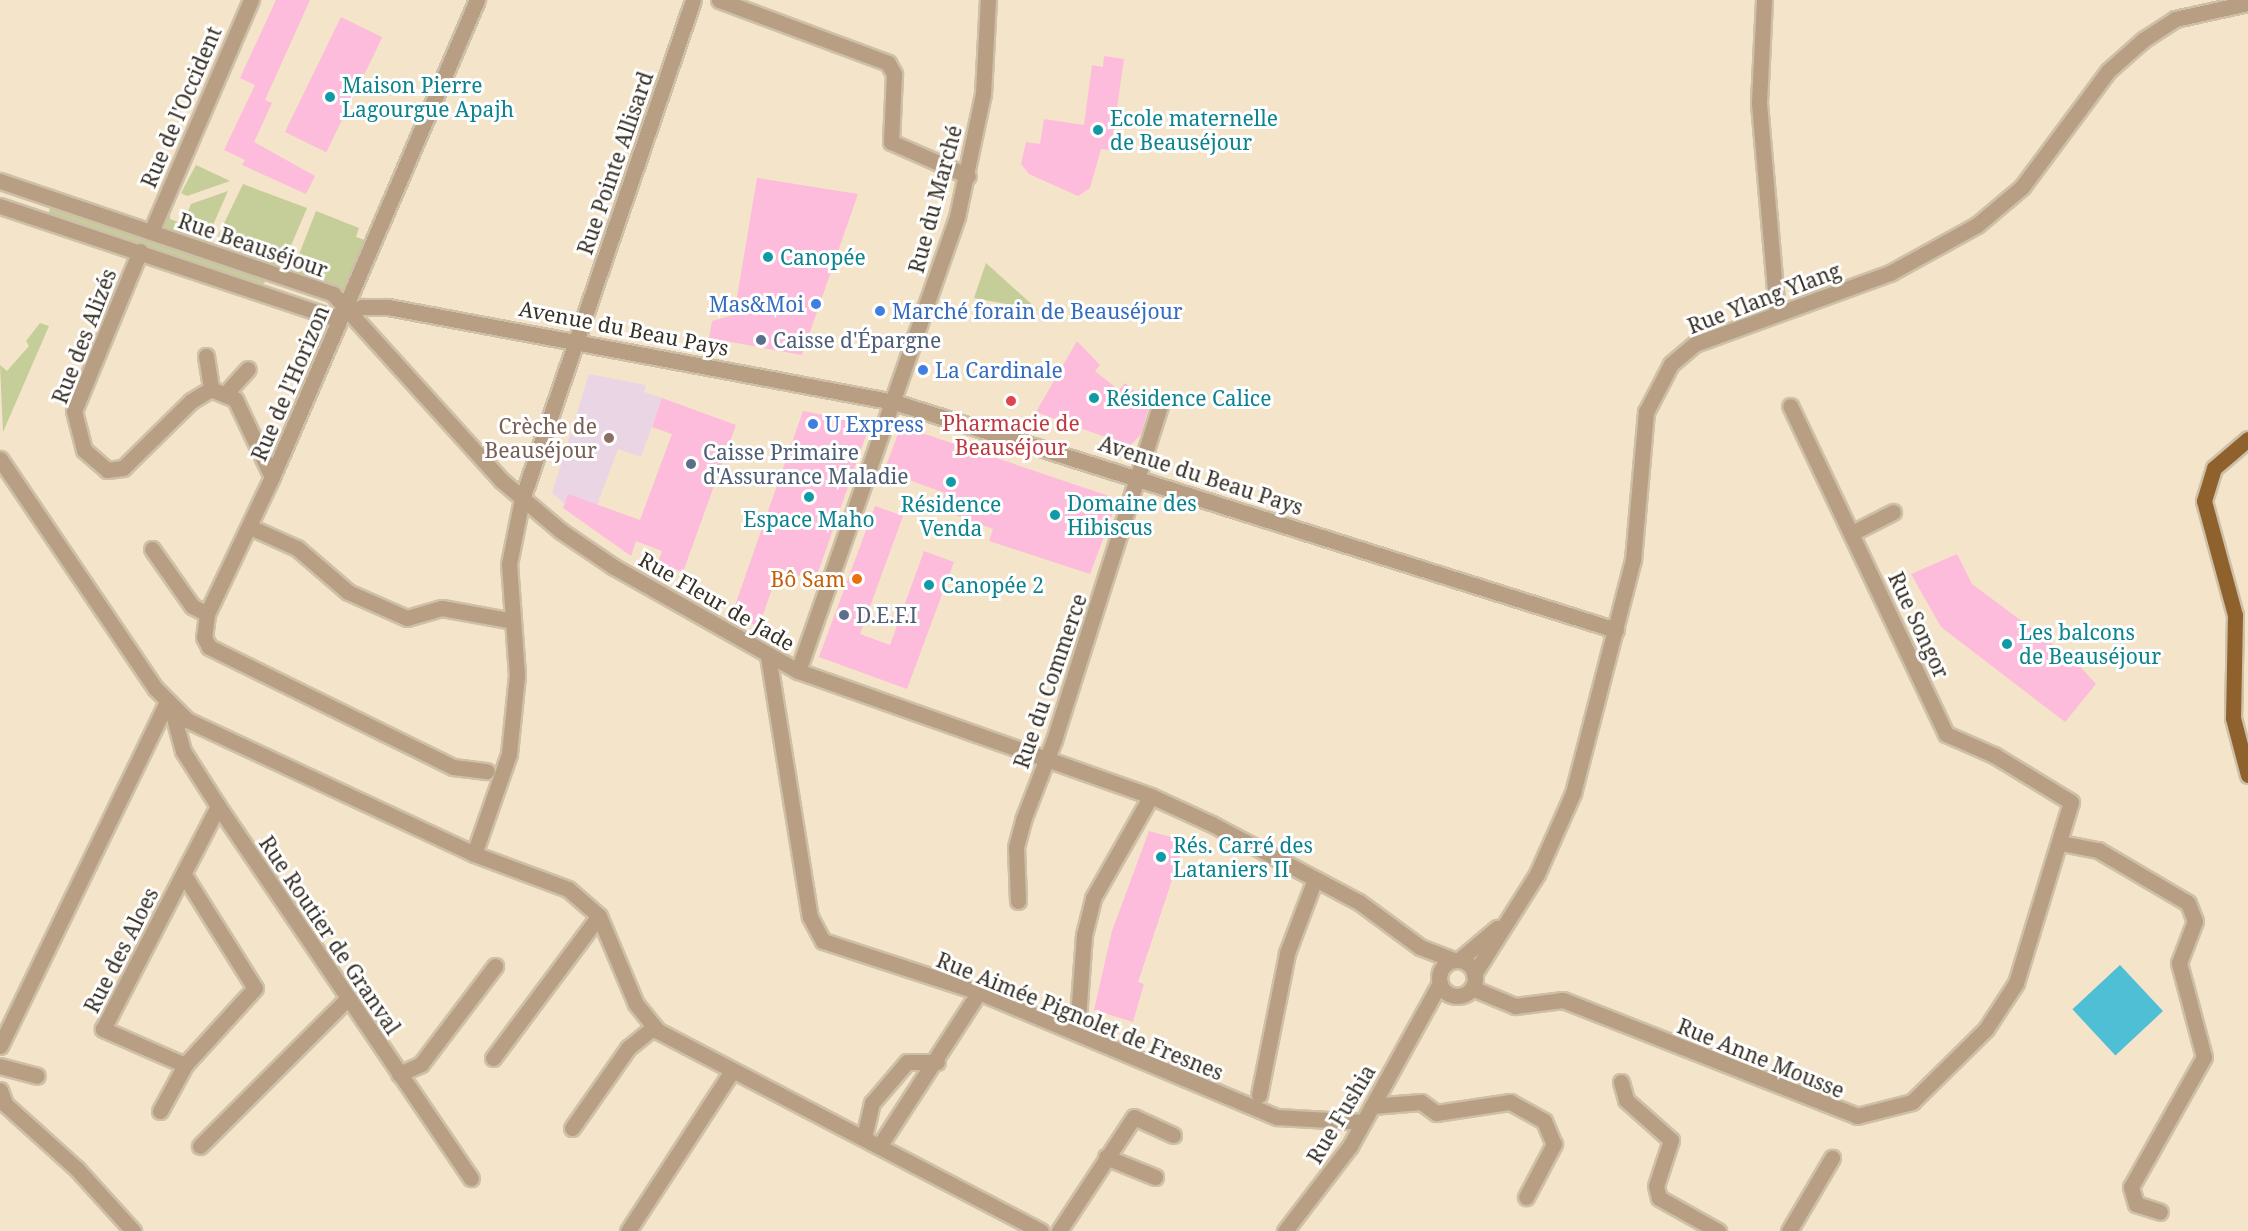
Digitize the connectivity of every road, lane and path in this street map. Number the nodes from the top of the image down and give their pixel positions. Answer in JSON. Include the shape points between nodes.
{"nodes":[{"id":1,"x":251,"y":0,"type":"edge"},
{"id":2,"x":477,"y":0,"type":"edge"},
{"id":3,"x":693,"y":0,"type":"edge"},
{"id":4,"x":719,"y":0,"type":"edge"},
{"id":5,"x":988,"y":0,"type":"edge"},
{"id":6,"x":1764,"y":0,"type":"edge"},
{"id":7,"x":2224,"y":2,"type":"edge"},
{"id":8,"x":2248,"y":3,"type":"edge"},
{"id":9,"x":968,"y":177,"type":"junction"},
{"id":10,"x":0,"y":181,"type":"edge"},
{"id":11,"x":0,"y":206,"type":"edge"},
{"id":12,"x":151,"y":232,"type":"junction"},
{"id":13,"x":140,"y":251,"type":"junction"},
{"id":14,"x":344,"y":312,"type":"junction"},
{"id":15,"x":1777,"y":314,"type":"junction"},
{"id":16,"x":576,"y":339,"type":"junction"},
{"id":17,"x":206,"y":356,"type":"dead end"},
{"id":18,"x":248,"y":369,"type":"dead end"},
{"id":19,"x":211,"y":389,"type":"junction"},
{"id":20,"x":227,"y":392,"type":"junction"},
{"id":21,"x":894,"y":402,"type":"junction"},
{"id":22,"x":1160,"y":405,"type":"dead end"},
{"id":23,"x":1790,"y":406,"type":"dead end"},
{"id":24,"x":2248,"y":439,"type":"edge"},
{"id":25,"x":0,"y":459,"type":"edge"},
{"id":26,"x":272,"y":477,"type":"junction"},
{"id":27,"x":1140,"y":477,"type":"junction"},
{"id":28,"x":522,"y":499,"type":"junction"},
{"id":29,"x":1893,"y":512,"type":"dead end"},
{"id":30,"x":250,"y":526,"type":"junction"},
{"id":31,"x":1852,"y":533,"type":"junction"},
{"id":32,"x":152,"y":549,"type":"dead end"},
{"id":33,"x":207,"y":614,"type":"junction"},
{"id":34,"x":513,"y":621,"type":"junction"},
{"id":35,"x":1616,"y":630,"type":"junction"},
{"id":36,"x":768,"y":656,"type":"junction"},
{"id":37,"x":798,"y":671,"type":"junction"},
{"id":38,"x":169,"y":705,"type":"junction"},
{"id":39,"x":1048,"y":758,"type":"junction"},
{"id":40,"x":487,"y":771,"type":"dead end"},
{"id":41,"x":2248,"y":775,"type":"edge"},
{"id":42,"x":1151,"y":796,"type":"junction"},
{"id":43,"x":2071,"y":802,"type":"joint"},
{"id":44,"x":218,"y":806,"type":"junction"},
{"id":45,"x":2061,"y":843,"type":"junction"},
{"id":46,"x":474,"y":854,"type":"junction"},
{"id":47,"x":184,"y":875,"type":"junction"},
{"id":48,"x":1315,"y":879,"type":"junction"},
{"id":49,"x":1018,"y":901,"type":"dead end"},
{"id":50,"x":599,"y":916,"type":"junction"},
{"id":51,"x":1509,"y":918,"type":"junction"},
{"id":52,"x":1420,"y":947,"type":"junction"},
{"id":53,"x":1456,"y":960,"type":"junction"},
{"id":54,"x":495,"y":966,"type":"dead end"},
{"id":55,"x":1439,"y":979,"type":"junction"},
{"id":56,"x":1473,"y":981,"type":"junction"},
{"id":57,"x":979,"y":992,"type":"junction"},
{"id":58,"x":1453,"y":995,"type":"junction"},
{"id":59,"x":346,"y":1000,"type":"junction"},
{"id":60,"x":1425,"y":1013,"type":"junction"},
{"id":61,"x":1078,"y":1018,"type":"dead end"},
{"id":62,"x":654,"y":1027,"type":"junction"},
{"id":63,"x":0,"y":1046,"type":"edge"},
{"id":64,"x":493,"y":1058,"type":"dead end"},
{"id":65,"x":937,"y":1062,"type":"junction"},
{"id":66,"x":184,"y":1065,"type":"junction"},
{"id":67,"x":0,"y":1066,"type":"edge"},
{"id":68,"x":732,"y":1071,"type":"junction"},
{"id":69,"x":399,"y":1074,"type":"junction"},
{"id":70,"x":37,"y":1076,"type":"dead end"},
{"id":71,"x":1621,"y":1082,"type":"dead end"},
{"id":72,"x":0,"y":1090,"type":"edge"},
{"id":73,"x":1259,"y":1095,"type":"dead end"},
{"id":74,"x":1372,"y":1106,"type":"junction"},
{"id":75,"x":160,"y":1111,"type":"dead end"},
{"id":76,"x":1363,"y":1122,"type":"junction"},
{"id":77,"x":572,"y":1128,"type":"dead end"},
{"id":78,"x":1173,"y":1135,"type":"dead end"},
{"id":79,"x":864,"y":1137,"type":"junction"},
{"id":80,"x":880,"y":1145,"type":"junction"},
{"id":81,"x":200,"y":1146,"type":"dead end"},
{"id":82,"x":1106,"y":1157,"type":"junction"},
{"id":83,"x":1832,"y":1158,"type":"dead end"},
{"id":84,"x":1155,"y":1177,"type":"dead end"},
{"id":85,"x":471,"y":1178,"type":"dead end"},
{"id":86,"x":1526,"y":1197,"type":"dead end"},
{"id":87,"x":2160,"y":1212,"type":"dead end"},
{"id":88,"x":133,"y":1231,"type":"edge"},
{"id":89,"x":628,"y":1231,"type":"edge"},
{"id":90,"x":1041,"y":1231,"type":"edge"},
{"id":91,"x":1059,"y":1231,"type":"edge"},
{"id":92,"x":1285,"y":1231,"type":"edge"},
{"id":93,"x":1718,"y":1231,"type":"edge"},
{"id":94,"x":1789,"y":1231,"type":"edge"}],
"edges":[{"from":1,"to":12,"type":"street","name":"Rue de l'Occident"},
{"from":2,"to":14,"type":"street","name":"Rue de l'Horizon"},
{"from":3,"to":16,"type":"street","name":"Rue Pointe Allisard"},
{"from":4,"to":9,"type":"street","via":[[891,66],[888,138]]},
{"from":5,"to":9,"type":"street","name":"Rue du Marché","via":[[983,93]]},
{"from":6,"to":15,"type":"street","via":[[1759,103]]},
{"from":7,"to":8,"type":"street","name":"Rue Ylang Ylang"},
{"from":7,"to":15,"type":"street","name":"Rue Ylang Ylang","via":[[2175,19],[2143,40],[2108,71],[2022,187],[1977,225],[1890,273]]},
{"from":9,"to":21,"type":"street","name":"Rue du Marché"},
{"from":10,"to":12,"type":"street","name":"Rue Beauséjour"},
{"from":11,"to":13,"type":"street","name":"Rue Beauséjour"},
{"from":12,"to":14,"type":"street","name":"Rue Beauséjour","via":[[323,290]]},
{"from":13,"to":14,"type":"street","name":"Rue Beauséjour","via":[[331,317]]},
{"from":13,"to":19,"type":"street","name":"Rue des Alizés","via":[[74,411],[84,450],[106,470],[123,468],[191,401]]},
{"from":14,"to":16,"type":"street","name":"Avenue du Beau Pays","via":[[381,306]]},
{"from":14,"to":26,"type":"street","name":"Rue de l'Horizon"},
{"from":14,"to":28,"type":"street","name":"Rue Fleur de Jade"},
{"from":15,"to":35,"type":"street","name":"Rue Ylang Ylang","via":[[1695,344],[1671,364],[1655,388],[1642,442],[1633,560]]},
{"from":16,"to":21,"type":"street","name":"Avenue du Beau Pays"},
{"from":16,"to":28,"type":"street","name":"Rue Pointe Allisard"},
{"from":17,"to":19,"type":"street"},
{"from":18,"to":20,"type":"street"},
{"from":19,"to":20,"type":"street"},
{"from":20,"to":26,"type":"street","via":[[241,409]]},
{"from":21,"to":27,"type":"street","name":"Avenue du Beau Pays"},
{"from":21,"to":37,"type":"street","name":"Rue du Marché"},
{"from":22,"to":27,"type":"street","name":"Rue du Commerce"},
{"from":23,"to":31,"type":"street","name":"Rue Songor"},
{"from":24,"to":41,"type":"main road","via":[[2214,468],[2204,501],[2235,615],[2233,718]]},
{"from":25,"to":38,"type":"street","name":"Rue Routier de Granval"},
{"from":26,"to":30,"type":"street","name":"Rue de l'Horizon"},
{"from":27,"to":35,"type":"street","name":"Avenue du Beau Pays"},
{"from":27,"to":39,"type":"street","name":"Rue du Commerce"},
{"from":28,"to":34,"type":"street","name":"Rue Pointe Allisard","via":[[509,564]]},
{"from":28,"to":36,"type":"street","name":"Rue Fleur de Jade","via":[[614,567]]},
{"from":29,"to":31,"type":"street"},
{"from":30,"to":33,"type":"street","name":"Rue de l'Horizon"},
{"from":30,"to":34,"type":"street","via":[[297,548],[348,592],[407,618],[442,608]]},
{"from":31,"to":43,"type":"street","name":"Rue Songor","via":[[1946,734],[1994,755]]},
{"from":32,"to":33,"type":"street","via":[[192,606]]},
{"from":33,"to":40,"type":"street","name":"Rue de l'Horizon","via":[[204,637],[209,647],[453,767]]},
{"from":34,"to":46,"type":"street","name":"Rue Pointe Allisard","via":[[517,675],[506,770]]},
{"from":35,"to":51,"type":"street","name":"Rue Ylang Ylang","via":[[1573,793],[1558,833]]},
{"from":36,"to":37,"type":"street","name":"Rue Fleur de Jade"},
{"from":36,"to":57,"type":"street","name":"Rue Aimée Pignolet de Fresnes","via":[[814,930],[837,947]]},
{"from":37,"to":39,"type":"street","name":"Rue Fleur de Jade"},
{"from":38,"to":44,"type":"street","name":"Rue Routier de Granval","via":[[183,751]]},
{"from":38,"to":46,"type":"street","name":"Rue Routier de Granval","via":[[196,727]]},
{"from":38,"to":63,"type":"street"},
{"from":39,"to":42,"type":"street","name":"Rue Fleur de Jade"},
{"from":39,"to":49,"type":"street","name":"Rue du Commerce","via":[[1016,847]]},
{"from":42,"to":48,"type":"street","name":"Rue Fleur de Jade"},
{"from":42,"to":61,"type":"street","via":[[1093,898],[1084,936]]},
{"from":43,"to":45,"type":"street","name":"Rue Anne Mousse"},
{"from":44,"to":47,"type":"street","name":"Rue des Aloes"},
{"from":44,"to":59,"type":"street","name":"Rue Routier de Granval"},
{"from":45,"to":56,"type":"street","name":"Rue Anne Mousse","via":[[2030,950],[2001,1010],[1958,1061],[1896,1110],[1850,1116],[1563,1000],[1515,1006]]},
{"from":45,"to":87,"type":"street","via":[[2098,850],[2188,903],[2195,921],[2179,963],[2204,1057],[2131,1187],[2136,1204]]},
{"from":46,"to":50,"type":"street","name":"Rue Routier de Granval","via":[[568,889]]},
{"from":47,"to":66,"type":"street","name":"Rue des Aloes","via":[[255,988]]},
{"from":47,"to":66,"type":"street","name":"Rue des Aloes","via":[[103,1029]]},
{"from":48,"to":52,"type":"street","name":"Rue Fleur de Jade","via":[[1359,902]]},
{"from":48,"to":73,"type":"street","via":[[1287,953]]},
{"from":50,"to":62,"type":"street","name":"Rue Routier de Granval","via":[[636,1004]]},
{"from":50,"to":64,"type":"street"},
{"from":51,"to":53,"type":"street","name":"Rue Ylang Ylang"},
{"from":51,"to":56,"type":"street","name":"Rue Ylang Ylang"},
{"from":52,"to":53,"type":"street","name":"Rue Fleur de Jade"},
{"from":52,"to":55,"type":"street","name":"Rue Fleur de Jade"},
{"from":53,"to":55,"type":"street","name":"Rue Ylang Ylang"},
{"from":53,"to":56,"type":"street"},
{"from":54,"to":69,"type":"street","via":[[421,1064]]},
{"from":55,"to":58,"type":"street","name":"Rue Fleur de Jade"},
{"from":55,"to":60,"type":"street","name":"Rue Fushia"},
{"from":56,"to":58,"type":"street","name":"Rue Fushia"},
{"from":57,"to":65,"type":"street"},
{"from":57,"to":76,"type":"street","name":"Rue Aimée Pignolet de Fresnes","via":[[1277,1117]]},
{"from":58,"to":60,"type":"street","name":"Rue Fushia"},
{"from":59,"to":69,"type":"street","name":"Rue Routier de Granval"},
{"from":59,"to":81,"type":"street"},
{"from":60,"to":74,"type":"street","name":"Rue Fushia"},
{"from":62,"to":68,"type":"street","name":"Rue Routier de Granval"},
{"from":62,"to":77,"type":"street","via":[[627,1048]]},
{"from":65,"to":79,"type":"street","via":[[907,1062],[872,1103]]},
{"from":65,"to":80,"type":"street"},
{"from":66,"to":75,"type":"street","name":"Rue des Aloes"},
{"from":67,"to":70,"type":"street"},
{"from":68,"to":79,"type":"street","name":"Rue Routier de Granval"},
{"from":68,"to":89,"type":"street"},
{"from":69,"to":85,"type":"street","name":"Rue Routier de Granval"},
{"from":71,"to":93,"type":"street","via":[[1626,1100],[1671,1140],[1656,1186],[1659,1198]]},
{"from":72,"to":88,"type":"street","via":[[5,1104],[77,1169]]},
{"from":74,"to":76,"type":"street","name":"Rue Fushia"},
{"from":74,"to":86,"type":"street","via":[[1421,1102],[1436,1113],[1510,1102],[1544,1121],[1554,1144]]},
{"from":76,"to":92,"type":"street","name":"Rue Fushia","via":[[1329,1177]]},
{"from":78,"to":82,"type":"street","via":[[1137,1116]]},
{"from":79,"to":80,"type":"street","name":"Rue Routier de Granval"},
{"from":80,"to":90,"type":"street","name":"Rue Routier de Granval"},
{"from":82,"to":84,"type":"street"},
{"from":82,"to":91,"type":"street"},
{"from":83,"to":94,"type":"street"}]}
